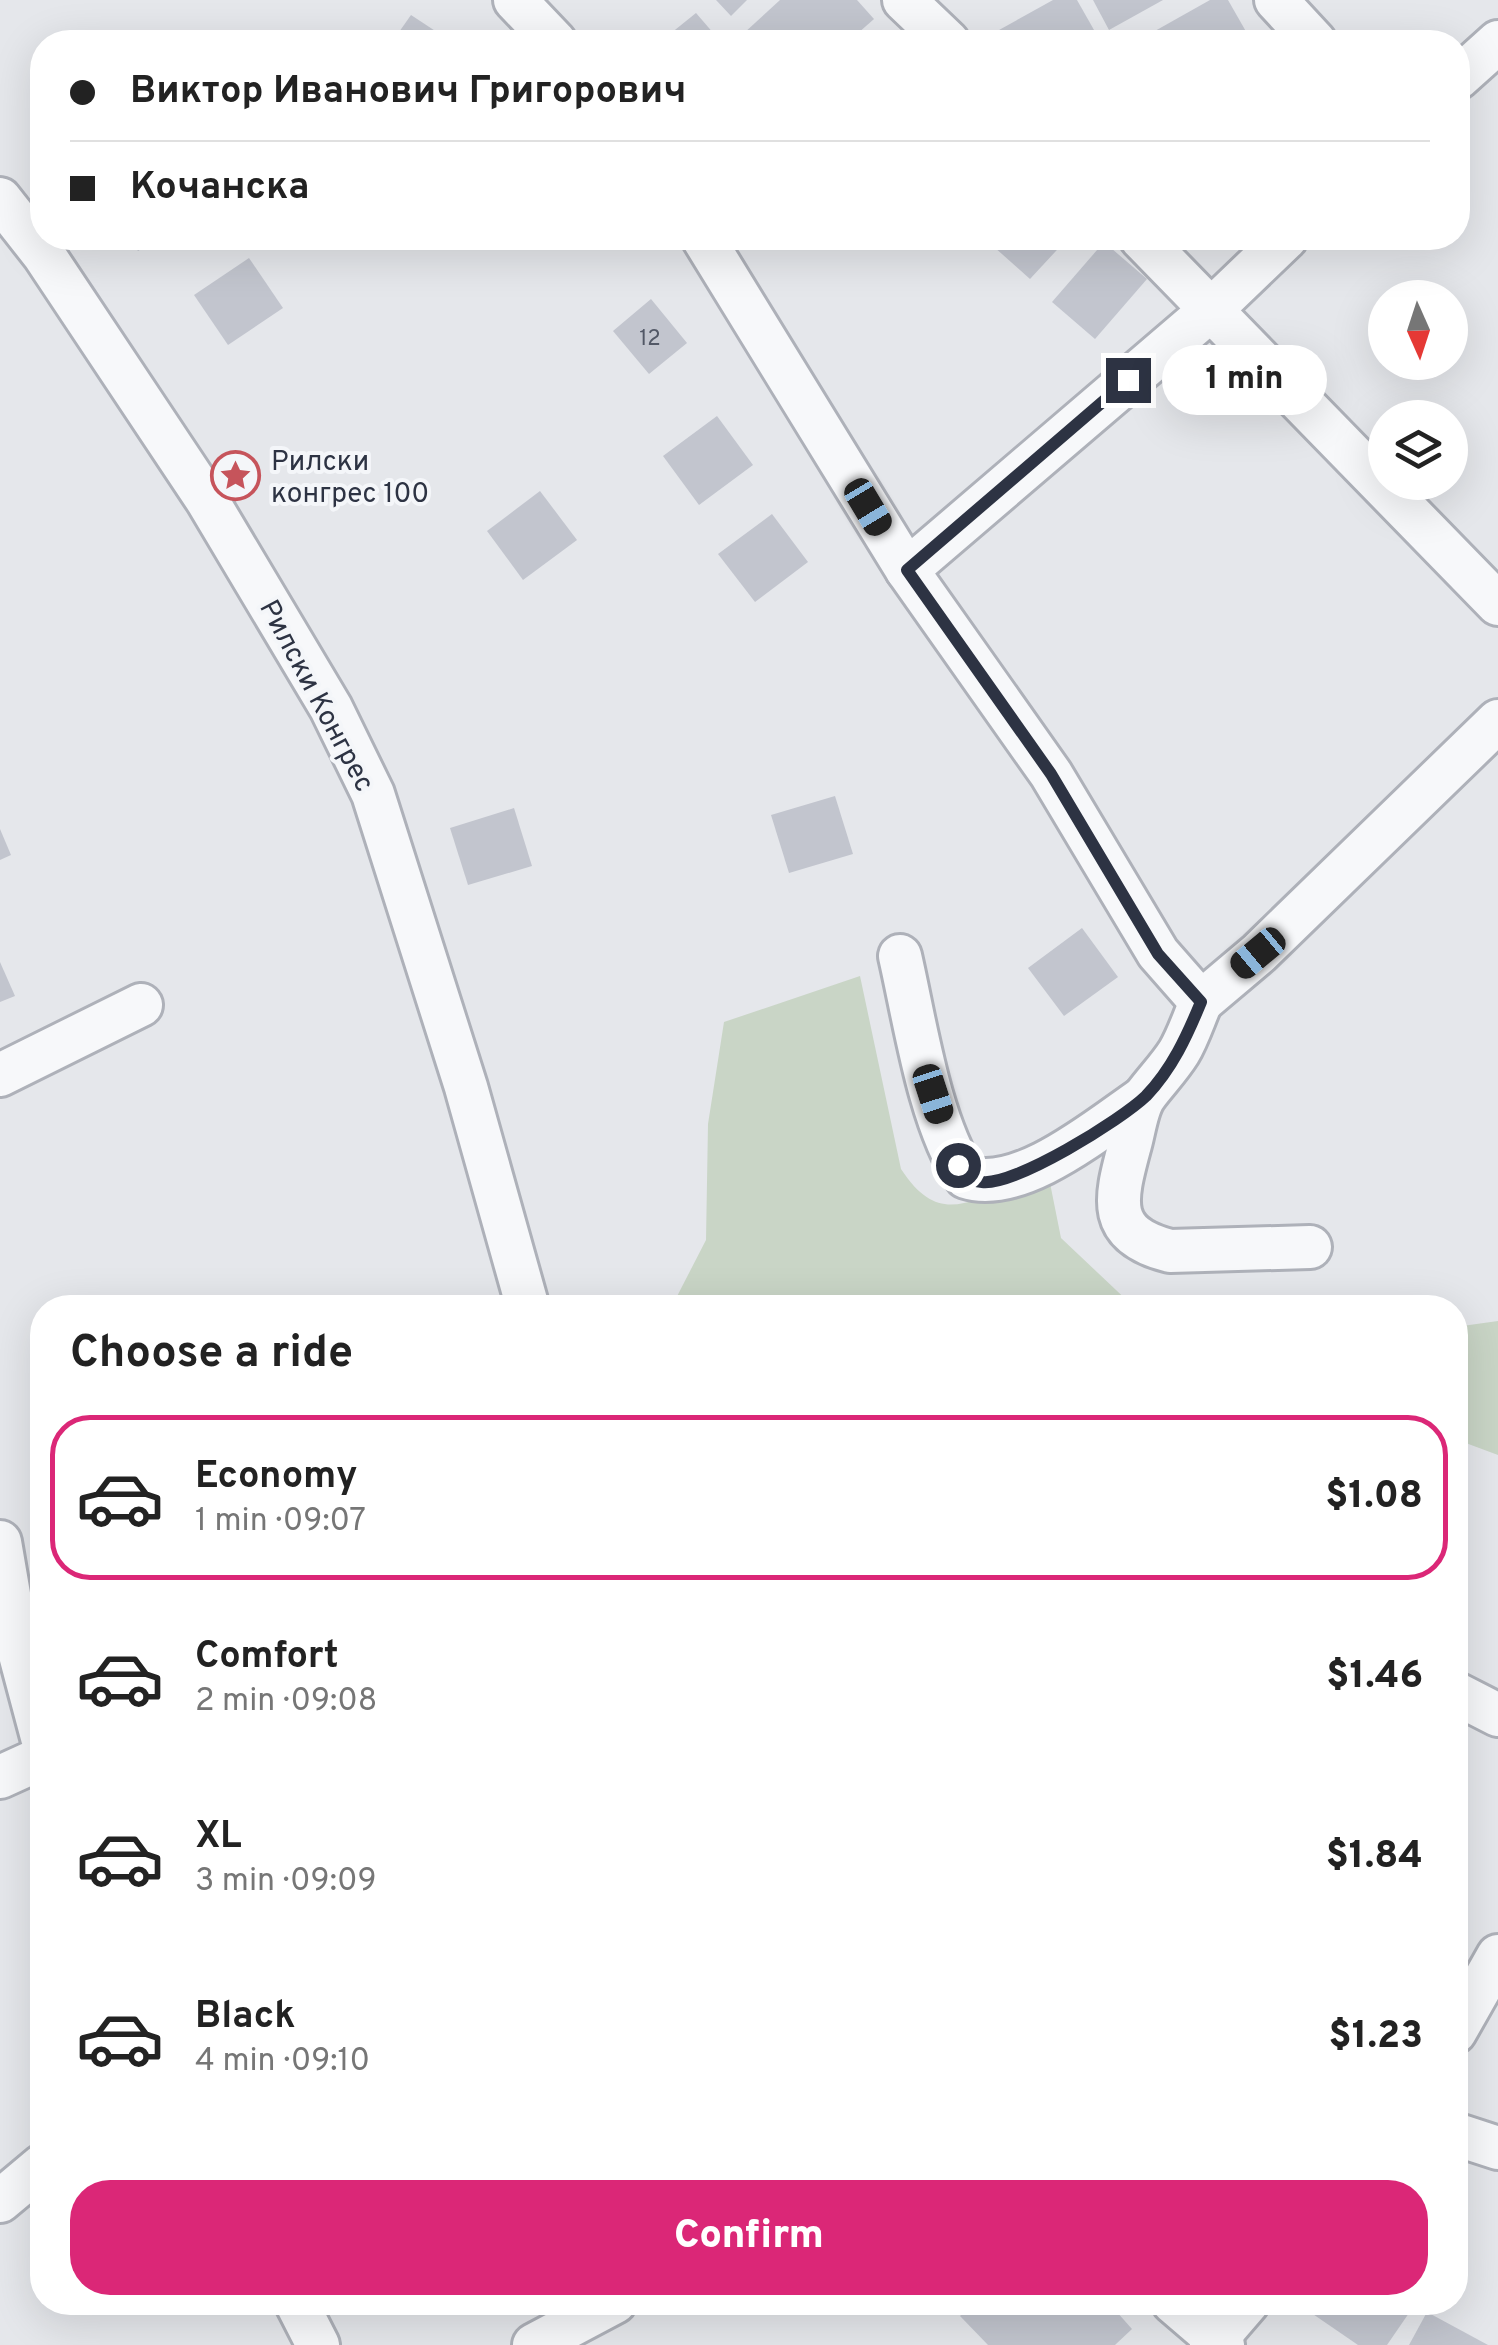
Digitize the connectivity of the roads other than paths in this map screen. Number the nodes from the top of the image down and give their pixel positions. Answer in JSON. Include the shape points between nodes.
{"nodes":[{"id":1,"x":1276,"y":0,"type":"edge"},
{"id":2,"x":912,"y":2,"type":"edge"},
{"id":3,"x":937,"y":30,"type":"edge"},
{"id":4,"x":1305,"y":30,"type":"edge"},
{"id":5,"x":1498,"y":42,"type":"edge"},
{"id":6,"x":1470,"y":67,"type":"edge"},
{"id":7,"x":0,"y":199,"type":"edge"},
{"id":8,"x":30,"y":237,"type":"edge"},
{"id":9,"x":40,"y":250,"type":"edge"},
{"id":10,"x":710,"y":250,"type":"edge"},
{"id":11,"x":1154,"y":250,"type":"edge"},
{"id":12,"x":1273,"y":250,"type":"edge"},
{"id":13,"x":1212,"y":309,"type":"junction"},
{"id":14,"x":907,"y":570,"type":"junction"},
{"id":15,"x":1498,"y":604,"type":"edge"},
{"id":16,"x":1498,"y":721,"type":"edge"},
{"id":17,"x":900,"y":956,"type":"dead end"},
{"id":18,"x":1201,"y":1002,"type":"junction"},
{"id":19,"x":140,"y":1006,"type":"dead end"},
{"id":20,"x":0,"y":1075,"type":"edge"},
{"id":21,"x":1143,"y":1098,"type":"junction"},
{"id":22,"x":1310,"y":1247,"type":"dead end"},
{"id":23,"x":524,"y":1295,"type":"edge"},
{"id":24,"x":0,"y":1542,"type":"edge"},
{"id":25,"x":30,"y":1642,"type":"edge"},
{"id":26,"x":1468,"y":1700,"type":"edge"},
{"id":27,"x":1498,"y":1715,"type":"edge"},
{"id":28,"x":30,"y":1763,"type":"edge"},
{"id":29,"x":0,"y":1777,"type":"edge"},
{"id":30,"x":1498,"y":1956,"type":"edge"},
{"id":31,"x":1468,"y":2009,"type":"edge"},
{"id":32,"x":1468,"y":2138,"type":"edge"},
{"id":33,"x":1498,"y":2148,"type":"edge"},
{"id":34,"x":30,"y":2176,"type":"edge"},
{"id":35,"x":0,"y":2201,"type":"edge"},
{"id":36,"x":303,"y":2315,"type":"edge"},
{"id":37,"x":591,"y":2315,"type":"edge"},
{"id":38,"x":1187,"y":2315,"type":"edge"},
{"id":39,"x":1238,"y":2315,"type":"edge"},
{"id":40,"x":1217,"y":2344,"type":"edge"},
{"id":41,"x":318,"y":2345,"type":"edge"},
{"id":42,"x":534,"y":2345,"type":"edge"}],
"edges":[{"from":1,"to":4,"type":"street"},
{"from":2,"to":3,"type":"street"},
{"from":5,"to":6,"type":"street"},
{"from":7,"to":8,"type":"street","name":"Рилски Конгрес"},
{"from":9,"to":23,"type":"street","name":"Рилски Конгрес","via":[[208,500],[332,708],[373,794]]},
{"from":10,"to":14,"type":"street"},
{"from":11,"to":13,"type":"street"},
{"from":12,"to":13,"type":"street"},
{"from":13,"to":14,"type":"street"},
{"from":13,"to":15,"type":"street"},
{"from":14,"to":18,"type":"street","via":[[1051,774],[1158,954]]},
{"from":16,"to":18,"type":"street"},
{"from":17,"to":21,"type":"street","via":[[933,1094],[966,1177],[984,1183],[1055,1157]]},
{"from":18,"to":21,"type":"street","via":[[1181,1048]]},
{"from":19,"to":20,"type":"street"},
{"from":21,"to":22,"type":"street","via":[[1118,1192],[1128,1230],[1170,1251]]},
{"from":24,"to":25,"type":"street"},
{"from":26,"to":27,"type":"street"},
{"from":28,"to":29,"type":"street"},
{"from":30,"to":31,"type":"street"},
{"from":32,"to":33,"type":"street"},
{"from":34,"to":35,"type":"street"},
{"from":36,"to":41,"type":"street"},
{"from":37,"to":42,"type":"street"},
{"from":38,"to":40,"type":"street"},
{"from":39,"to":40,"type":"street"}]}
